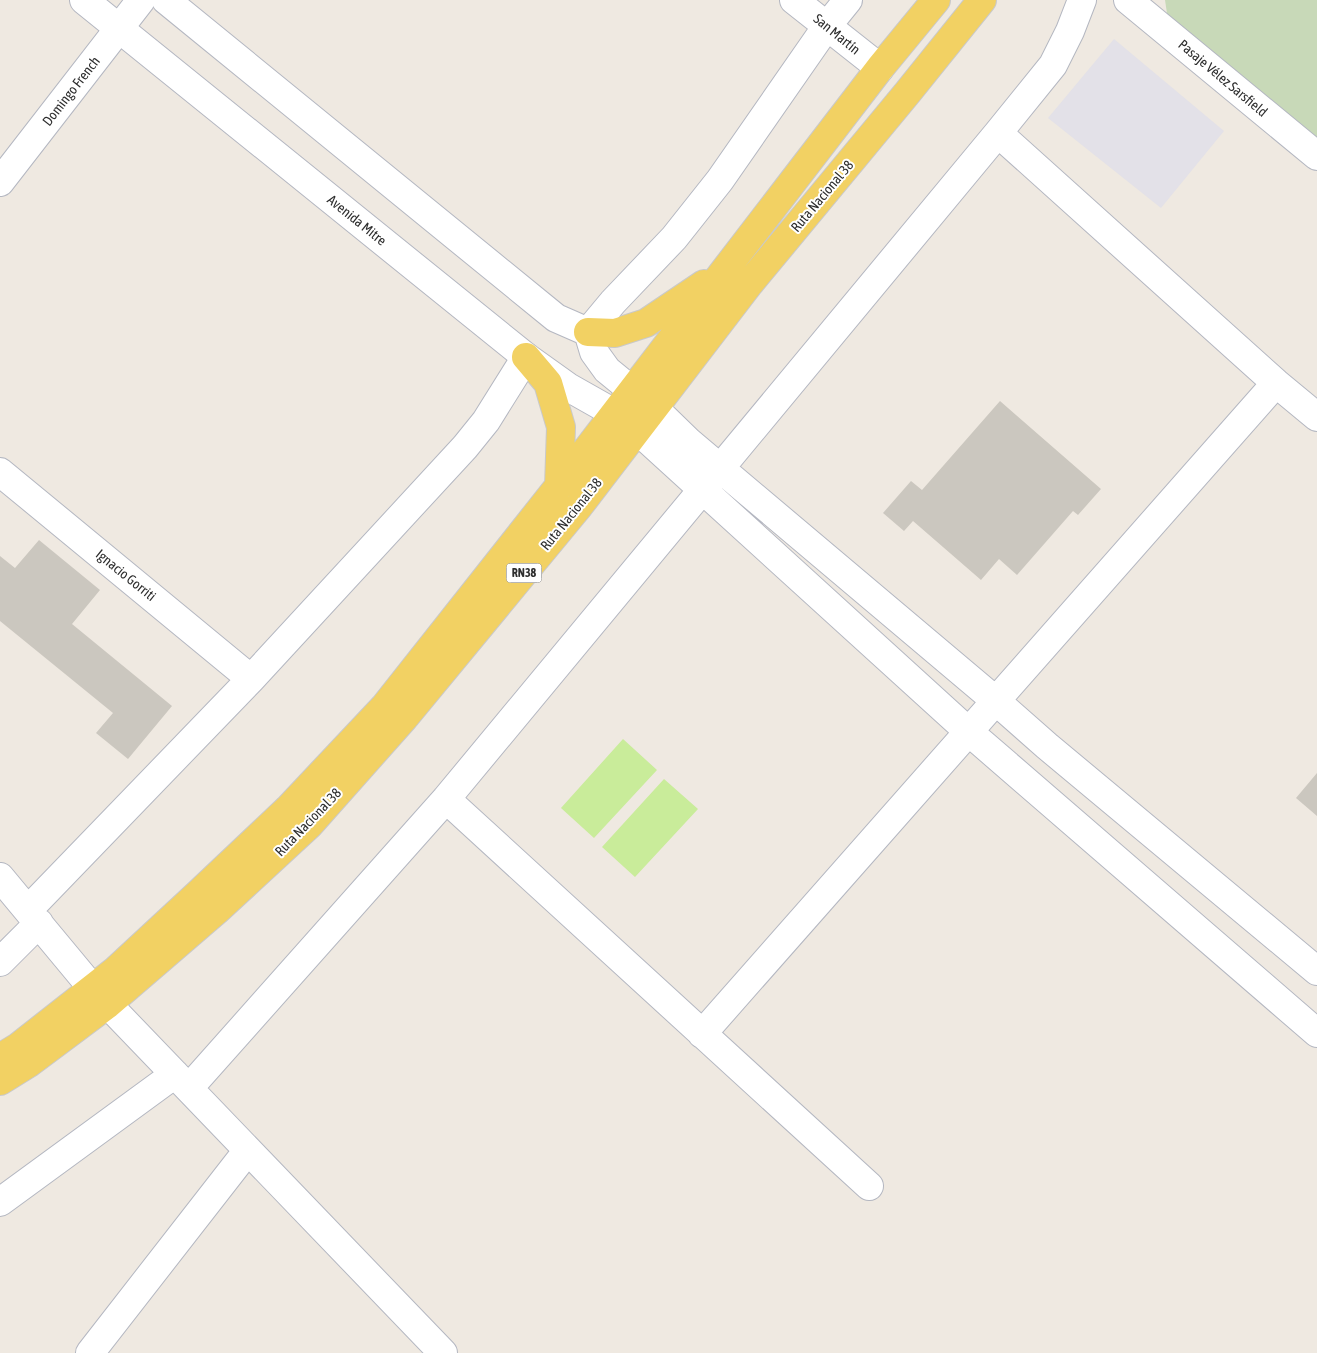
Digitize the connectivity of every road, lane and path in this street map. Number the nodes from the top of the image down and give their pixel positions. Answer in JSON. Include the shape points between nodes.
{"nodes":[{"id":1,"x":84,"y":0,"type":"edge"},
{"id":2,"x":141,"y":0,"type":"edge"},
{"id":3,"x":166,"y":0,"type":"edge"},
{"id":4,"x":794,"y":0,"type":"edge"},
{"id":5,"x":848,"y":0,"type":"edge"},
{"id":6,"x":936,"y":0,"type":"edge"},
{"id":7,"x":982,"y":0,"type":"edge"},
{"id":8,"x":1082,"y":0,"type":"edge"},
{"id":9,"x":1128,"y":0,"type":"edge"},
{"id":10,"x":827,"y":26,"type":"junction"},
{"id":11,"x":119,"y":29,"type":"junction"},
{"id":12,"x":880,"y":68,"type":"junction"},
{"id":13,"x":998,"y":133,"type":"junction"},
{"id":14,"x":1317,"y":156,"type":"edge"},
{"id":15,"x":0,"y":182,"type":"edge"},
{"id":16,"x":726,"y":269,"type":"junction"},
{"id":17,"x":588,"y":332,"type":"junction"},
{"id":18,"x":526,"y":356,"type":"junction"},
{"id":19,"x":1276,"y":383,"type":"junction"},
{"id":20,"x":632,"y":390,"type":"junction"},
{"id":21,"x":654,"y":408,"type":"junction"},
{"id":22,"x":614,"y":413,"type":"junction"},
{"id":23,"x":1317,"y":418,"type":"edge"},
{"id":24,"x":637,"y":430,"type":"junction"},
{"id":25,"x":721,"y":468,"type":"junction"},
{"id":26,"x":0,"y":472,"type":"edge"},
{"id":27,"x":559,"y":486,"type":"junction"},
{"id":28,"x":702,"y":491,"type":"junction"},
{"id":29,"x":251,"y":679,"type":"junction"},
{"id":30,"x":996,"y":701,"type":"junction"},
{"id":31,"x":969,"y":732,"type":"junction"},
{"id":32,"x":446,"y":799,"type":"junction"},
{"id":33,"x":0,"y":877,"type":"edge"},
{"id":34,"x":33,"y":916,"type":"junction"},
{"id":35,"x":0,"y":962,"type":"edge"},
{"id":36,"x":1317,"y":971,"type":"edge"},
{"id":37,"x":100,"y":996,"type":"junction"},
{"id":38,"x":1317,"y":1033,"type":"edge"},
{"id":39,"x":702,"y":1034,"type":"junction"},
{"id":40,"x":0,"y":1058,"type":"edge"},
{"id":41,"x":0,"y":1081,"type":"edge"},
{"id":42,"x":182,"y":1081,"type":"junction"},
{"id":43,"x":248,"y":1150,"type":"junction"},
{"id":44,"x":869,"y":1186,"type":"dead end"},
{"id":45,"x":0,"y":1202,"type":"edge"},
{"id":46,"x":90,"y":1353,"type":"edge"},
{"id":47,"x":443,"y":1353,"type":"edge"}],
"edges":[{"from":1,"to":11,"type":"street","name":"Avenida Mitre"},
{"from":2,"to":11,"type":"street","name":"Domingo French"},
{"from":3,"to":17,"type":"street","via":[[556,318]]},
{"from":4,"to":10,"type":"street","name":"San Martín"},
{"from":5,"to":10,"type":"street"},
{"from":6,"to":12,"type":"main road","name":"Ruta Nacional 38","number":"RN38"},
{"from":7,"to":21,"type":"main road","name":"Ruta Nacional 38","number":"RN38","via":[[749,284]]},
{"from":8,"to":13,"type":"street","via":[[1053,65]]},
{"from":9,"to":14,"type":"street","name":"Pasaje Vélez Sarsfield"},
{"from":10,"to":12,"type":"street","name":"San Martín"},
{"from":10,"to":17,"type":"street","via":[[720,180],[674,238]]},
{"from":11,"to":15,"type":"street","name":"Domingo French"},
{"from":11,"to":18,"type":"street","name":"Avenida Mitre"},
{"from":12,"to":16,"type":"main road","name":"Ruta Nacional 38","number":"RN38"},
{"from":13,"to":19,"type":"street"},
{"from":13,"to":25,"type":"street"},
{"from":16,"to":17,"type":"main road","via":[[646,323],[614,333]]},
{"from":16,"to":20,"type":"main road","name":"Ruta Nacional 38","number":"RN38"},
{"from":17,"to":20,"type":"street","via":[[594,352],[607,370]]},
{"from":18,"to":22,"type":"street","name":"Avenida Mitre","via":[[568,387]]},
{"from":18,"to":27,"type":"main road","via":[[548,383],[561,427]]},
{"from":18,"to":29,"type":"street","via":[[486,421],[465,447]]},
{"from":19,"to":23,"type":"street"},
{"from":19,"to":30,"type":"street"},
{"from":20,"to":21,"type":"street"},
{"from":20,"to":22,"type":"main road","name":"Ruta Nacional 38","number":"RN38"},
{"from":21,"to":24,"type":"main road","name":"Ruta Nacional 38","number":"RN38"},
{"from":21,"to":25,"type":"street"},
{"from":22,"to":24,"type":"street","name":"Avenida Mitre"},
{"from":22,"to":27,"type":"main road","name":"Ruta Nacional 38","number":"RN38"},
{"from":24,"to":28,"type":"street","name":"Avenida Mitre"},
{"from":24,"to":37,"type":"main road","name":"Ruta Nacional 38","number":"RN38","via":[[579,506],[404,718],[309,825],[216,911]]},
{"from":25,"to":28,"type":"street"},
{"from":25,"to":30,"type":"street"},
{"from":26,"to":29,"type":"street","name":"Ignacio Gorriti"},
{"from":27,"to":37,"type":"main road","name":"Ruta Nacional 38","number":"RN38","via":[[385,706],[288,808],[116,970]]},
{"from":28,"to":31,"type":"street","name":"Avenida Mitre"},
{"from":28,"to":32,"type":"street"},
{"from":29,"to":34,"type":"street"},
{"from":30,"to":31,"type":"street"},
{"from":30,"to":36,"type":"street"},
{"from":31,"to":38,"type":"street","name":"Avenida Mitre"},
{"from":31,"to":39,"type":"street"},
{"from":32,"to":39,"type":"street"},
{"from":32,"to":42,"type":"street"},
{"from":33,"to":34,"type":"street"},
{"from":34,"to":35,"type":"street"},
{"from":34,"to":37,"type":"street"},
{"from":37,"to":40,"type":"main road","name":"Ruta Nacional 38","number":"RN38"},
{"from":37,"to":41,"type":"main road","name":"Ruta Nacional 38","number":"RN38","via":[[29,1063]]},
{"from":37,"to":42,"type":"street"},
{"from":39,"to":44,"type":"street"},
{"from":42,"to":43,"type":"street"},
{"from":42,"to":45,"type":"street"},
{"from":43,"to":46,"type":"street"},
{"from":43,"to":47,"type":"street"}]}
